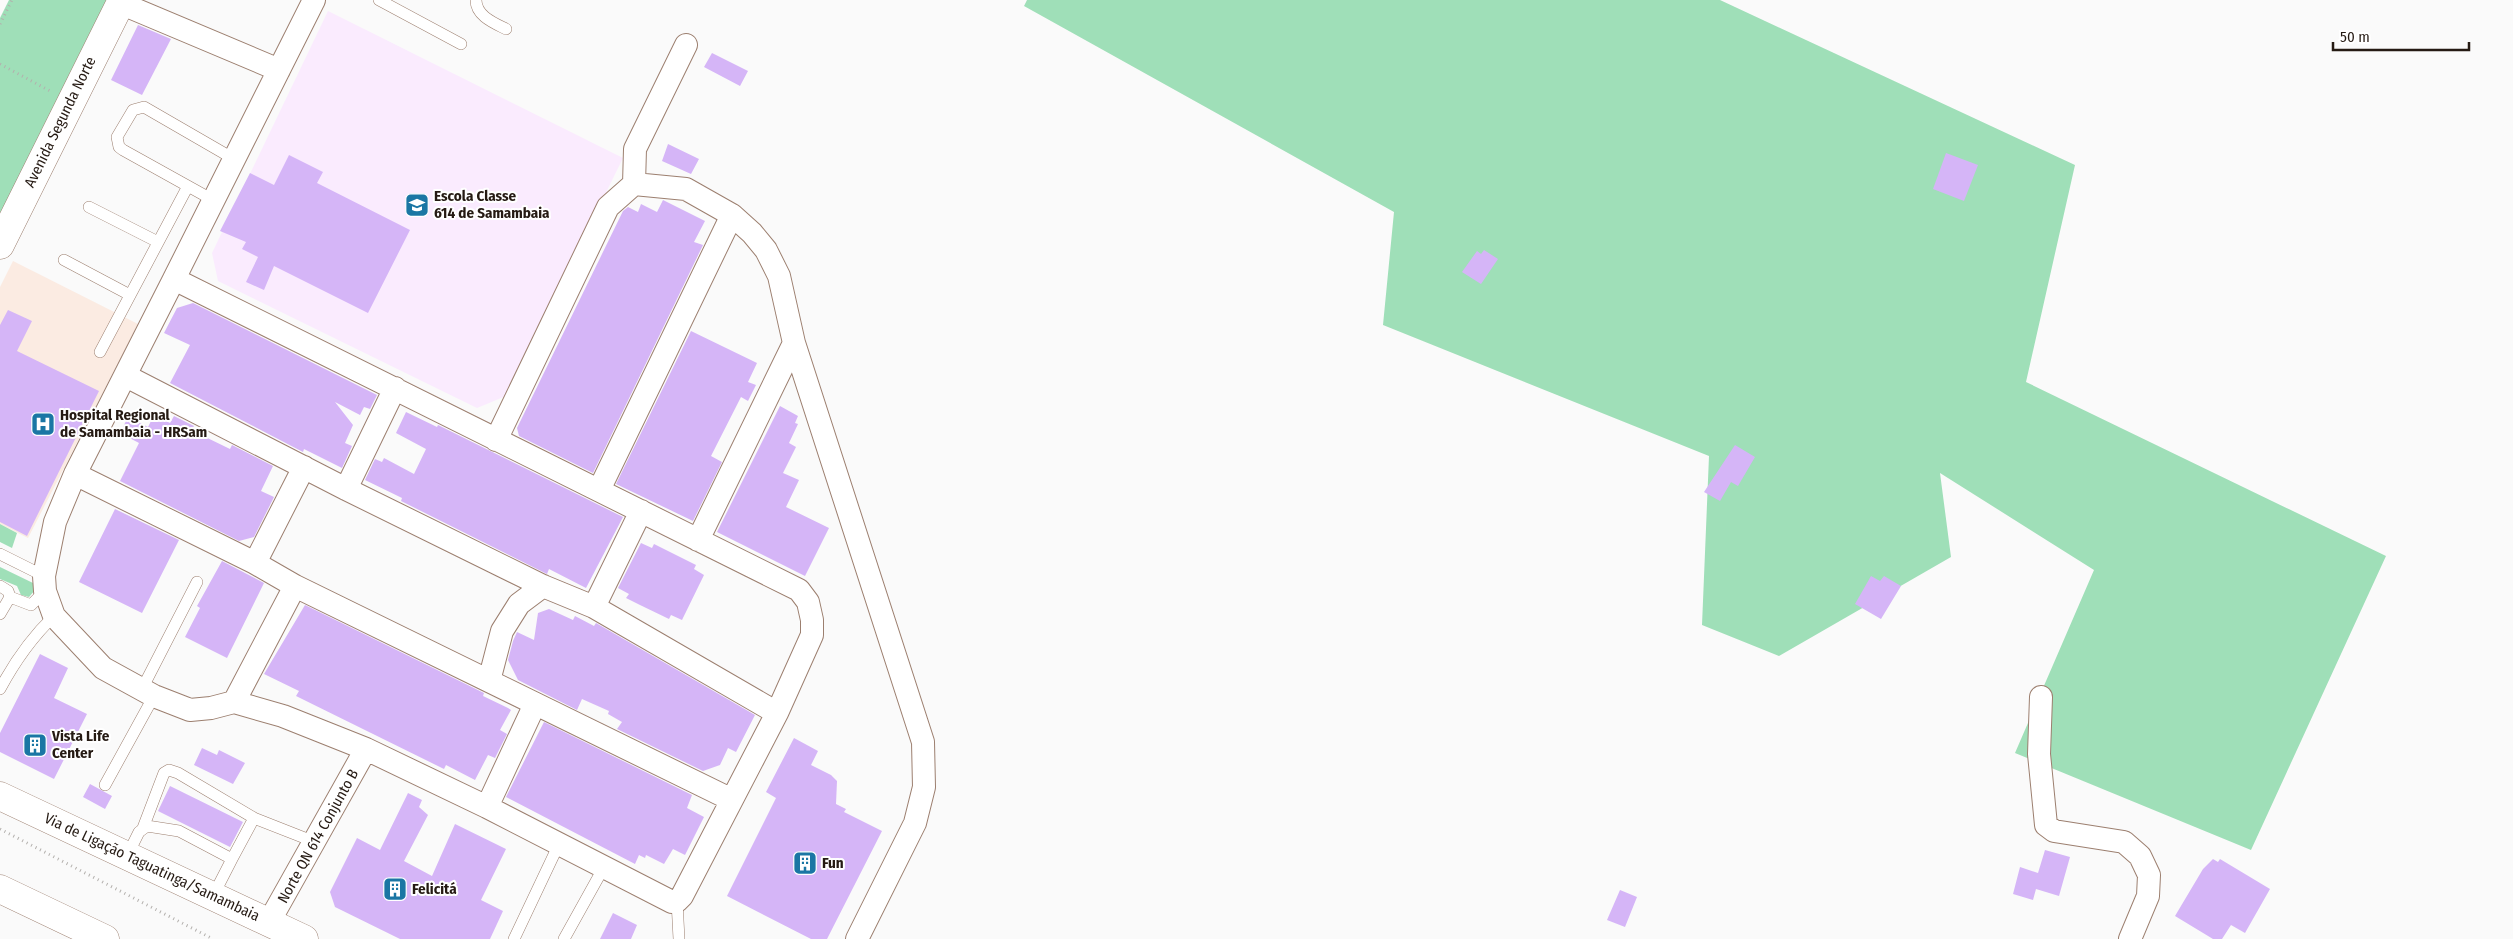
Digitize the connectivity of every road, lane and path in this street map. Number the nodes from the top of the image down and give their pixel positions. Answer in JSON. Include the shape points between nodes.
{"nodes":[{"id":1,"x":12,"y":0,"type":"edge"},
{"id":2,"x":314,"y":0,"type":"edge"},
{"id":3,"x":379,"y":0,"type":"edge"},
{"id":4,"x":476,"y":0,"type":"edge"},
{"id":5,"x":121,"y":2,"type":"edge"},
{"id":6,"x":0,"y":24,"type":"edge"},
{"id":7,"x":506,"y":29,"type":"dead end"},
{"id":8,"x":461,"y":44,"type":"dead end"},
{"id":9,"x":686,"y":45,"type":"dead end"},
{"id":10,"x":0,"y":64,"type":"edge"},
{"id":11,"x":279,"y":70,"type":"junction"},
{"id":12,"x":70,"y":102,"type":"junction"},
{"id":13,"x":234,"y":159,"type":"junction"},
{"id":14,"x":634,"y":184,"type":"junction"},
{"id":15,"x":188,"y":186,"type":"junction"},
{"id":16,"x":213,"y":200,"type":"junction"},
{"id":17,"x":90,"y":207,"type":"dead end"},
{"id":18,"x":732,"y":215,"type":"junction"},
{"id":19,"x":158,"y":242,"type":"junction"},
{"id":20,"x":0,"y":245,"type":"edge"},
{"id":21,"x":64,"y":260,"type":"dead end"},
{"id":22,"x":174,"y":279,"type":"junction"},
{"id":23,"x":130,"y":295,"type":"junction"},
{"id":24,"x":794,"y":343,"type":"junction"},
{"id":25,"x":100,"y":352,"type":"dead end"},
{"id":26,"x":126,"y":376,"type":"junction"},
{"id":27,"x":394,"y":388,"type":"junction"},
{"id":28,"x":496,"y":440,"type":"junction"},
{"id":29,"x":304,"y":467,"type":"junction"},
{"id":30,"x":75,"y":474,"type":"junction"},
{"id":31,"x":346,"y":489,"type":"junction"},
{"id":32,"x":599,"y":490,"type":"junction"},
{"id":33,"x":641,"y":511,"type":"junction"},
{"id":34,"x":698,"y":540,"type":"junction"},
{"id":35,"x":0,"y":554,"type":"edge"},
{"id":36,"x":255,"y":563,"type":"junction"},
{"id":37,"x":197,"y":582,"type":"dead end"},
{"id":38,"x":45,"y":584,"type":"junction"},
{"id":39,"x":0,"y":586,"type":"edge"},
{"id":40,"x":295,"y":586,"type":"junction"},
{"id":41,"x":544,"y":586,"type":"junction"},
{"id":42,"x":10,"y":597,"type":"junction"},
{"id":43,"x":594,"y":607,"type":"junction"},
{"id":44,"x":0,"y":614,"type":"edge"},
{"id":45,"x":54,"y":616,"type":"junction"},
{"id":46,"x":490,"y":681,"type":"junction"},
{"id":47,"x":0,"y":689,"type":"edge"},
{"id":48,"x":148,"y":692,"type":"junction"},
{"id":49,"x":2041,"y":697,"type":"dead end"},
{"id":50,"x":234,"y":702,"type":"junction"},
{"id":51,"x":535,"y":704,"type":"junction"},
{"id":52,"x":777,"y":713,"type":"junction"},
{"id":53,"x":366,"y":749,"type":"junction"},
{"id":54,"x":105,"y":785,"type":"dead end"},
{"id":55,"x":0,"y":796,"type":"edge"},
{"id":56,"x":730,"y":799,"type":"junction"},
{"id":57,"x":487,"y":807,"type":"junction"},
{"id":58,"x":254,"y":818,"type":"junction"},
{"id":59,"x":143,"y":828,"type":"junction"},
{"id":60,"x":0,"y":829,"type":"edge"},
{"id":61,"x":315,"y":842,"type":"junction"},
{"id":62,"x":559,"y":844,"type":"junction"},
{"id":63,"x":127,"y":856,"type":"junction"},
{"id":64,"x":232,"y":859,"type":"junction"},
{"id":65,"x":604,"y":867,"type":"junction"},
{"id":66,"x":0,"y":889,"type":"edge"},
{"id":67,"x":213,"y":896,"type":"junction"},
{"id":68,"x":677,"y":901,"type":"junction"},
{"id":69,"x":269,"y":922,"type":"junction"},
{"id":70,"x":105,"y":939,"type":"edge"},
{"id":71,"x":213,"y":939,"type":"edge"},
{"id":72,"x":304,"y":939,"type":"edge"},
{"id":73,"x":514,"y":939,"type":"edge"},
{"id":74,"x":564,"y":939,"type":"edge"},
{"id":75,"x":679,"y":939,"type":"edge"},
{"id":76,"x":857,"y":939,"type":"edge"},
{"id":77,"x":2130,"y":939,"type":"edge"}],
"edges":[{"from":1,"to":6,"type":"path"},
{"from":2,"to":11,"type":"street"},
{"from":3,"to":8,"type":"lane"},
{"from":4,"to":7,"type":"lane","via":[[484,17]]},
{"from":5,"to":11,"type":"street"},
{"from":5,"to":12,"type":"main road","name":"Avenida Segunda Norte"},
{"from":9,"to":14,"type":"street","via":[[635,149]]},
{"from":10,"to":12,"type":"path"},
{"from":11,"to":13,"type":"street"},
{"from":12,"to":20,"type":"main road","name":"Avenida Segunda Norte"},
{"from":13,"to":15,"type":"lane","via":[[144,107],[133,110],[117,137],[119,147]]},
{"from":13,"to":16,"type":"street"},
{"from":14,"to":18,"type":"street","via":[[686,189]]},
{"from":14,"to":28,"type":"street","via":[[608,207]]},
{"from":15,"to":16,"type":"lane"},
{"from":15,"to":19,"type":"lane"},
{"from":16,"to":22,"type":"street"},
{"from":17,"to":19,"type":"lane"},
{"from":18,"to":24,"type":"street","via":[[766,250],[779,276]]},
{"from":18,"to":32,"type":"street"},
{"from":19,"to":23,"type":"lane"},
{"from":21,"to":23,"type":"lane"},
{"from":22,"to":26,"type":"street"},
{"from":22,"to":27,"type":"street"},
{"from":23,"to":25,"type":"lane"},
{"from":24,"to":34,"type":"street"},
{"from":24,"to":76,"type":"street","via":[[923,742],[924,787],[915,823]]},
{"from":26,"to":29,"type":"street"},
{"from":26,"to":30,"type":"street"},
{"from":27,"to":28,"type":"street"},
{"from":27,"to":31,"type":"street"},
{"from":28,"to":32,"type":"street"},
{"from":29,"to":31,"type":"street"},
{"from":29,"to":36,"type":"street"},
{"from":30,"to":36,"type":"street"},
{"from":30,"to":38,"type":"street","via":[[55,522]]},
{"from":31,"to":41,"type":"street"},
{"from":32,"to":33,"type":"street"},
{"from":33,"to":34,"type":"street"},
{"from":33,"to":43,"type":"street"},
{"from":34,"to":52,"type":"street","via":[[798,590],[808,602],[812,635]]},
{"from":35,"to":38,"type":"lane"},
{"from":36,"to":40,"type":"street"},
{"from":37,"to":48,"type":"lane"},
{"from":38,"to":42,"type":"lane","via":[[31,605]]},
{"from":38,"to":45,"type":"street"},
{"from":39,"to":42,"type":"lane","via":[[8,591]]},
{"from":40,"to":46,"type":"street"},
{"from":40,"to":50,"type":"street"},
{"from":41,"to":43,"type":"street"},
{"from":41,"to":46,"type":"street","via":[[519,604],[502,631]]},
{"from":42,"to":44,"type":"lane"},
{"from":43,"to":52,"type":"street"},
{"from":45,"to":47,"type":"lane","via":[[31,639]]},
{"from":45,"to":48,"type":"street","via":[[103,668]]},
{"from":46,"to":51,"type":"street"},
{"from":48,"to":50,"type":"street","via":[[190,710]]},
{"from":48,"to":54,"type":"lane"},
{"from":49,"to":77,"type":"street","via":[[2039,754],[2046,825],[2054,832],[2124,842],[2140,856],[2149,876],[2148,896]]},
{"from":50,"to":53,"type":"street","via":[[283,716]]},
{"from":51,"to":56,"type":"street"},
{"from":51,"to":57,"type":"street"},
{"from":52,"to":56,"type":"street"},
{"from":53,"to":57,"type":"street"},
{"from":53,"to":61,"type":"street","name":"Norte QN 614 Conjunto B"},
{"from":55,"to":63,"type":"main road","name":"Via de Ligação Taguatinga/Samambaia"},
{"from":56,"to":68,"type":"street"},
{"from":57,"to":62,"type":"street"},
{"from":58,"to":59,"type":"lane","via":[[169,770],[164,773]]},
{"from":58,"to":61,"type":"lane"},
{"from":58,"to":64,"type":"lane"},
{"from":59,"to":63,"type":"lane"},
{"from":59,"to":64,"type":"lane","via":[[154,825],[179,831]]},
{"from":60,"to":71,"type":"path"},
{"from":61,"to":69,"type":"street","name":"Norte QN 614 Conjunto B"},
{"from":62,"to":65,"type":"street"},
{"from":62,"to":73,"type":"lane"},
{"from":63,"to":67,"type":"main road","name":"Via de Ligação Taguatinga/Samambaia"},
{"from":64,"to":67,"type":"lane"},
{"from":65,"to":68,"type":"street","via":[[672,902]]},
{"from":65,"to":74,"type":"lane"},
{"from":66,"to":70,"type":"main road"},
{"from":67,"to":69,"type":"main road","name":"Via de Ligação Taguatinga/Samambaia"},
{"from":68,"to":75,"type":"lane"},
{"from":69,"to":72,"type":"main road","name":"Via de Ligação Taguatinga/Samambaia"}]}
